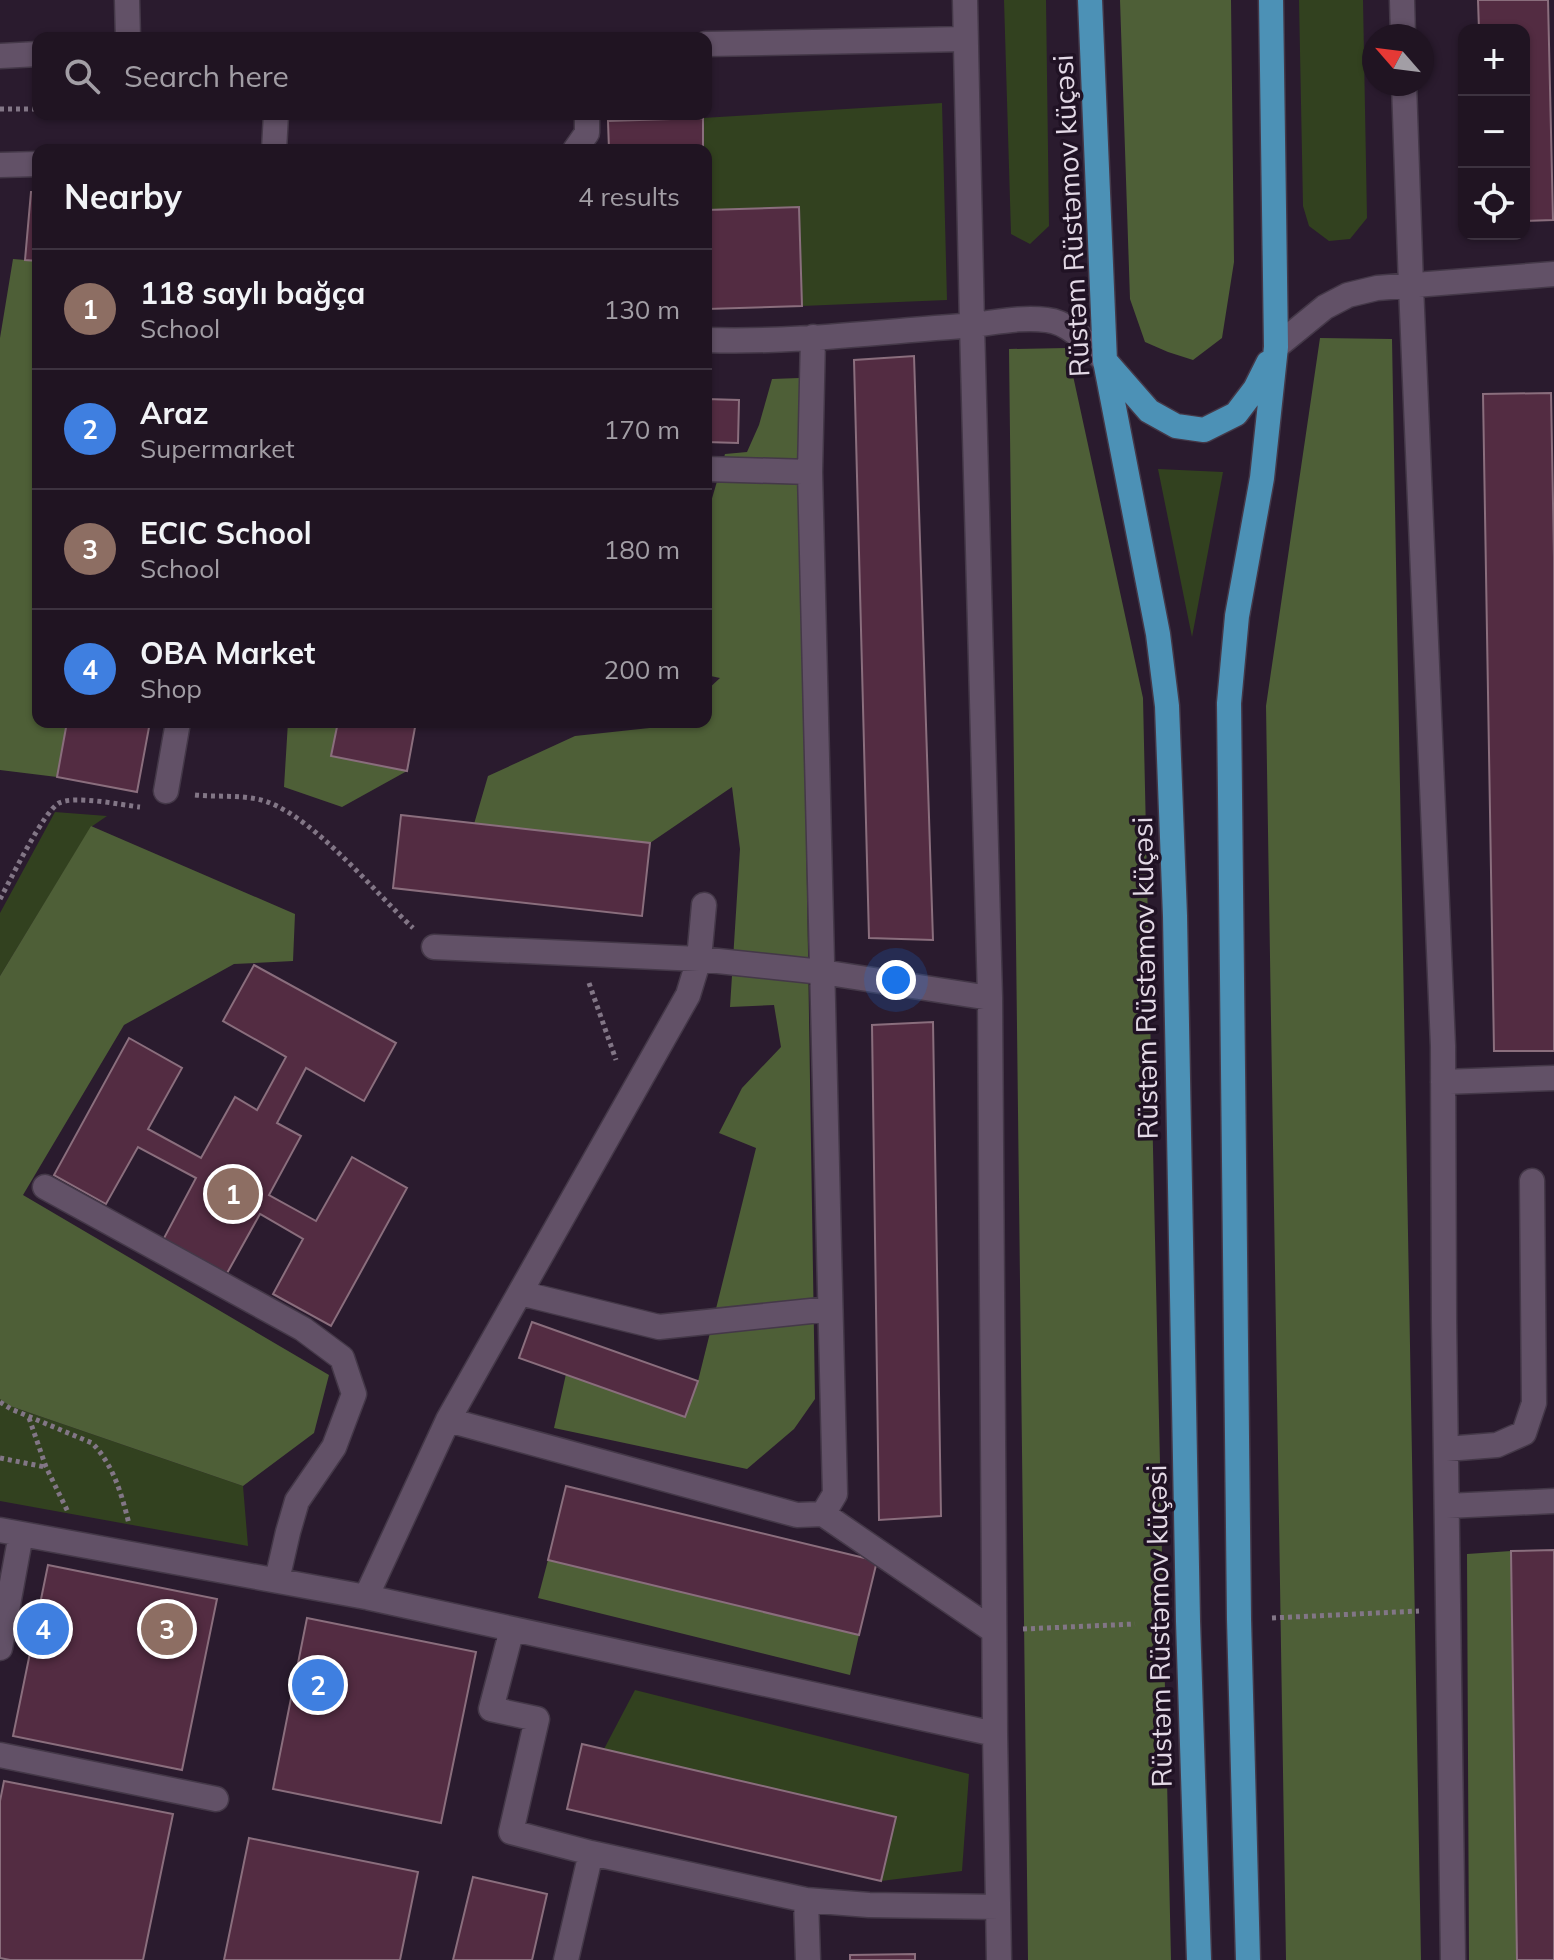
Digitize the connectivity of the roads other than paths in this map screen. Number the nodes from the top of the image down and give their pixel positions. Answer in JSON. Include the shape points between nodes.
{"nodes":[{"id":1,"x":127,"y":0,"type":"edge"},
{"id":2,"x":965,"y":0,"type":"edge"},
{"id":3,"x":1090,"y":0,"type":"edge"},
{"id":4,"x":1271,"y":0,"type":"edge"},
{"id":5,"x":1402,"y":0,"type":"edge"},
{"id":6,"x":1403,"y":24,"type":"edge"},
{"id":7,"x":128,"y":32,"type":"edge"},
{"id":8,"x":965,"y":39,"type":"junction"},
{"id":9,"x":712,"y":44,"type":"edge"},
{"id":10,"x":32,"y":54,"type":"edge"},
{"id":11,"x":0,"y":56,"type":"edge"},
{"id":12,"x":1404,"y":96,"type":"edge"},
{"id":13,"x":276,"y":120,"type":"edge"},
{"id":14,"x":587,"y":120,"type":"edge"},
{"id":15,"x":274,"y":144,"type":"edge"},
{"id":16,"x":579,"y":144,"type":"edge"},
{"id":17,"x":32,"y":164,"type":"edge"},
{"id":18,"x":0,"y":165,"type":"edge"},
{"id":19,"x":1554,"y":274,"type":"edge"},
{"id":20,"x":1411,"y":286,"type":"junction"},
{"id":21,"x":972,"y":325,"type":"junction"},
{"id":22,"x":813,"y":337,"type":"junction"},
{"id":23,"x":712,"y":340,"type":"edge"},
{"id":24,"x":1276,"y":347,"type":"junction"},
{"id":25,"x":1105,"y":361,"type":"junction"},
{"id":26,"x":712,"y":469,"type":"edge"},
{"id":27,"x":810,"y":472,"type":"junction"},
{"id":28,"x":177,"y":728,"type":"edge"},
{"id":29,"x":166,"y":791,"type":"road end"},
{"id":30,"x":704,"y":905,"type":"dead end"},
{"id":31,"x":434,"y":947,"type":"road end"},
{"id":32,"x":699,"y":959,"type":"junction"},
{"id":33,"x":822,"y":972,"type":"junction"},
{"id":34,"x":990,"y":998,"type":"junction"},
{"id":35,"x":1554,"y":1078,"type":"edge"},
{"id":36,"x":1443,"y":1082,"type":"junction"},
{"id":37,"x":1532,"y":1181,"type":"dead end"},
{"id":38,"x":45,"y":1187,"type":"dead end"},
{"id":39,"x":520,"y":1293,"type":"junction"},
{"id":40,"x":830,"y":1309,"type":"junction"},
{"id":41,"x":448,"y":1420,"type":"junction"},
{"id":42,"x":1446,"y":1449,"type":"junction"},
{"id":43,"x":1554,"y":1501,"type":"edge"},
{"id":44,"x":1447,"y":1506,"type":"junction"},
{"id":45,"x":823,"y":1514,"type":"junction"},
{"id":46,"x":10,"y":1532,"type":"edge"},
{"id":47,"x":277,"y":1580,"type":"junction"},
{"id":48,"x":366,"y":1597,"type":"junction"},
{"id":49,"x":512,"y":1629,"type":"junction"},
{"id":50,"x":994,"y":1631,"type":"junction"},
{"id":51,"x":0,"y":1648,"type":"edge"},
{"id":52,"x":995,"y":1734,"type":"junction"},
{"id":53,"x":0,"y":1755,"type":"edge"},
{"id":54,"x":216,"y":1799,"type":"dead end"},
{"id":55,"x":591,"y":1853,"type":"junction"},
{"id":56,"x":806,"y":1900,"type":"junction"},
{"id":57,"x":998,"y":1907,"type":"junction"},
{"id":58,"x":566,"y":1960,"type":"edge"},
{"id":59,"x":808,"y":1960,"type":"edge"},
{"id":60,"x":999,"y":1960,"type":"edge"},
{"id":61,"x":1199,"y":1960,"type":"edge"},
{"id":62,"x":1248,"y":1960,"type":"edge"},
{"id":63,"x":1453,"y":1960,"type":"edge"}],
"edges":[{"from":1,"to":7,"type":"street"},
{"from":2,"to":8,"type":"street"},
{"from":3,"to":25,"type":"main road","name":"Rüstəm Rüstəmov küçəsi"},
{"from":4,"to":24,"type":"main road"},
{"from":5,"to":6,"type":"street"},
{"from":8,"to":9,"type":"street"},
{"from":8,"to":21,"type":"street"},
{"from":10,"to":11,"type":"street"},
{"from":12,"to":20,"type":"street"},
{"from":13,"to":15,"type":"street"},
{"from":14,"to":16,"type":"street","via":[[587,133]]},
{"from":17,"to":18,"type":"street"},
{"from":19,"to":20,"type":"street"},
{"from":20,"to":24,"type":"street","via":[[1348,295]]},
{"from":20,"to":36,"type":"street"},
{"from":21,"to":22,"type":"street"},
{"from":21,"to":25,"type":"street","via":[[1049,320],[1076,333]]},
{"from":21,"to":34,"type":"street"},
{"from":22,"to":23,"type":"street"},
{"from":22,"to":27,"type":"street"},
{"from":24,"to":25,"type":"main road","via":[[1236,414],[1204,430],[1176,426],[1149,411]]},
{"from":24,"to":62,"type":"main road","via":[[1229,703]]},
{"from":25,"to":61,"type":"main road","name":"Rüstəm Rüstəmov küçəsi","via":[[1167,706]]},
{"from":26,"to":27,"type":"street"},
{"from":27,"to":33,"type":"street"},
{"from":28,"to":29,"type":"street"},
{"from":30,"to":32,"type":"street"},
{"from":31,"to":32,"type":"street"},
{"from":32,"to":33,"type":"street"},
{"from":32,"to":39,"type":"street","via":[[688,995]]},
{"from":33,"to":34,"type":"street"},
{"from":33,"to":40,"type":"street"},
{"from":34,"to":50,"type":"street"},
{"from":35,"to":36,"type":"street"},
{"from":36,"to":42,"type":"street"},
{"from":37,"to":42,"type":"street","via":[[1534,1403],[1524,1433],[1497,1445]]},
{"from":38,"to":47,"type":"street","via":[[303,1329],[342,1358],[354,1394],[334,1447],[297,1501]]},
{"from":39,"to":40,"type":"street","via":[[659,1327]]},
{"from":39,"to":41,"type":"street"},
{"from":40,"to":45,"type":"street","via":[[835,1494]]},
{"from":41,"to":45,"type":"street","via":[[797,1515]]},
{"from":41,"to":48,"type":"street"},
{"from":42,"to":44,"type":"street"},
{"from":43,"to":44,"type":"street"},
{"from":44,"to":63,"type":"street"},
{"from":45,"to":50,"type":"street"},
{"from":46,"to":47,"type":"street"},
{"from":46,"to":51,"type":"street"},
{"from":47,"to":48,"type":"street"},
{"from":48,"to":49,"type":"street"},
{"from":49,"to":52,"type":"street"},
{"from":49,"to":55,"type":"street","via":[[491,1709],[537,1719],[511,1832]]},
{"from":50,"to":52,"type":"street"},
{"from":52,"to":57,"type":"street"},
{"from":53,"to":54,"type":"street"},
{"from":55,"to":56,"type":"street"},
{"from":55,"to":58,"type":"street"},
{"from":56,"to":57,"type":"street"},
{"from":56,"to":59,"type":"street"},
{"from":57,"to":60,"type":"street"}]}
